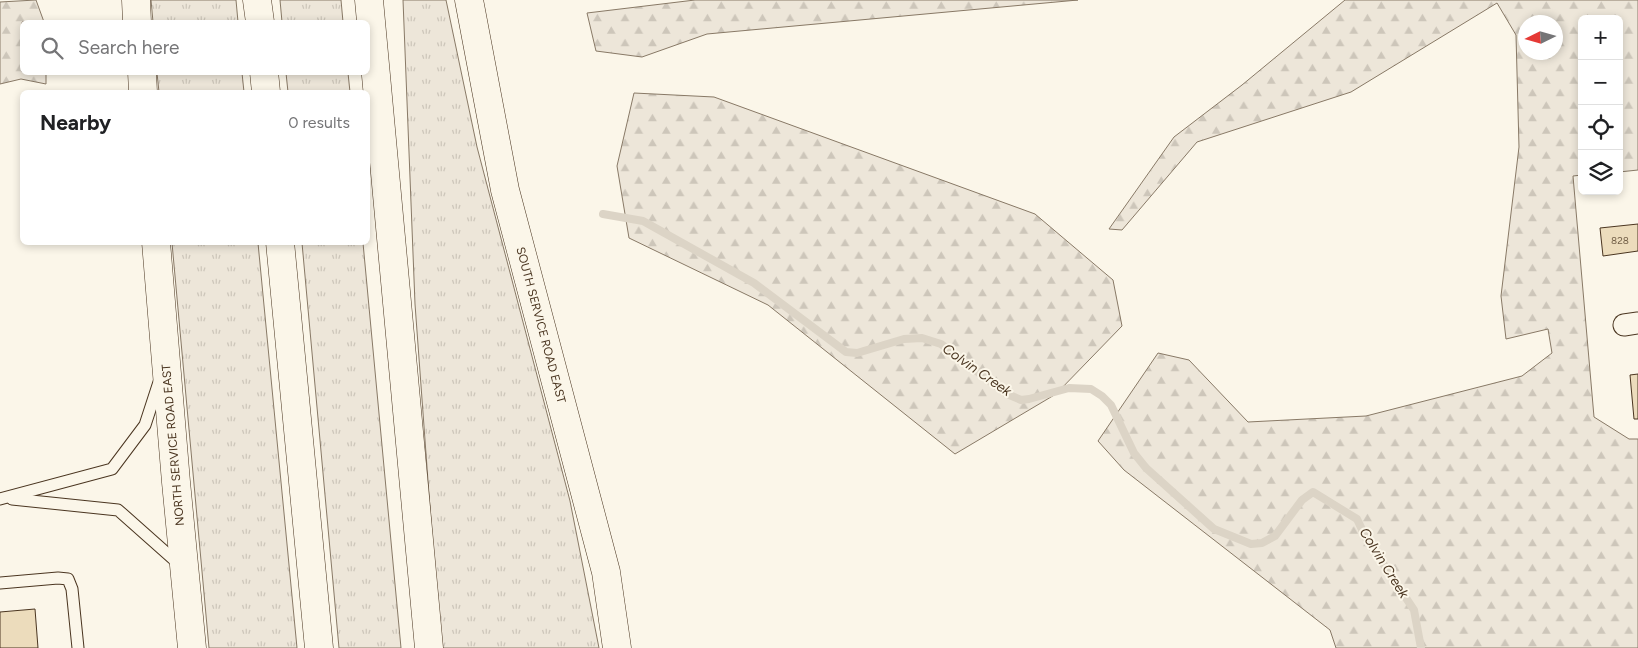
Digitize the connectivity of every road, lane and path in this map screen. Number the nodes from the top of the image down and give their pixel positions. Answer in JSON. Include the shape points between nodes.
{"nodes":[{"id":1,"x":136,"y":0,"type":"edge"},
{"id":2,"x":258,"y":0,"type":"edge"},
{"id":3,"x":369,"y":0,"type":"edge"},
{"id":4,"x":469,"y":0,"type":"edge"},
{"id":5,"x":138,"y":20,"type":"edge"},
{"id":6,"x":260,"y":20,"type":"edge"},
{"id":7,"x":142,"y":75,"type":"edge"},
{"id":8,"x":264,"y":75,"type":"edge"},
{"id":9,"x":143,"y":90,"type":"edge"},
{"id":10,"x":266,"y":90,"type":"edge"},
{"id":11,"x":156,"y":245,"type":"edge"},
{"id":12,"x":280,"y":245,"type":"edge"},
{"id":13,"x":165,"y":361,"type":"junction"},
{"id":14,"x":3,"y":499,"type":"edge"},
{"id":15,"x":184,"y":568,"type":"junction"},
{"id":16,"x":0,"y":583,"type":"edge"},
{"id":17,"x":78,"y":648,"type":"edge"},
{"id":18,"x":192,"y":648,"type":"edge"},
{"id":19,"x":319,"y":648,"type":"edge"},
{"id":20,"x":429,"y":648,"type":"edge"},
{"id":21,"x":617,"y":648,"type":"edge"}],
"edges":[{"from":1,"to":5,"type":"main road"},
{"from":2,"to":6,"type":"main road"},
{"from":3,"to":20,"type":"main road"},
{"from":4,"to":21,"type":"main road","name":"SOUTH SERVICE ROAD EAST","via":[[505,190],[606,572]]},
{"from":7,"to":9,"type":"main road"},
{"from":8,"to":10,"type":"main road"},
{"from":11,"to":13,"type":"main road","name":"NORTH SERVICE ROAD EAST"},
{"from":12,"to":19,"type":"main road"},
{"from":13,"to":14,"type":"lane","via":[[145,425],[112,469]]},
{"from":13,"to":15,"type":"main road","name":"NORTH SERVICE ROAD EAST"},
{"from":14,"to":15,"type":"lane","via":[[118,510]]},
{"from":15,"to":18,"type":"main road","name":"NORTH SERVICE ROAD EAST"},
{"from":16,"to":17,"type":"lane","via":[[68,579],[72,589]]}]}
